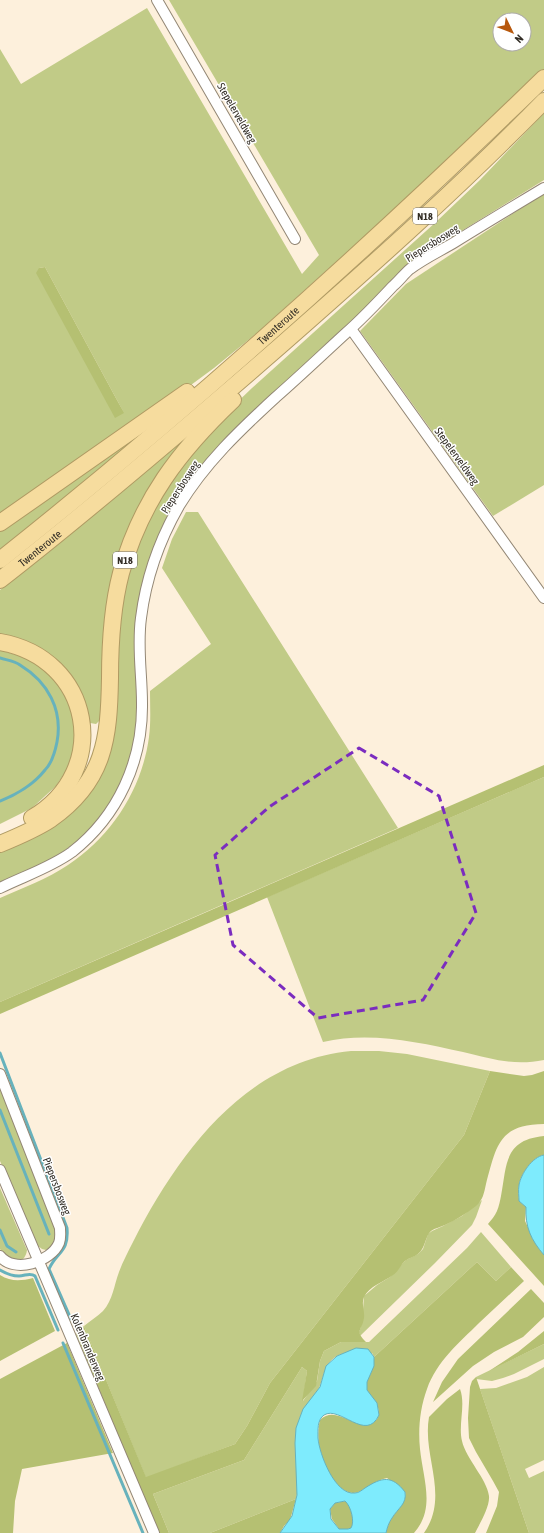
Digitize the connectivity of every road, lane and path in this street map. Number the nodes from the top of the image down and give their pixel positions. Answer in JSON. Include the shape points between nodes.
{"nodes":[{"id":1,"x":157,"y":0,"type":"edge"},
{"id":2,"x":544,"y":78,"type":"edge"},
{"id":3,"x":544,"y":102,"type":"edge"},
{"id":4,"x":544,"y":188,"type":"edge"},
{"id":5,"x":295,"y":239,"type":"dead end"},
{"id":6,"x":333,"y":300,"type":"junction"},
{"id":7,"x":351,"y":329,"type":"junction"},
{"id":8,"x":264,"y":338,"type":"junction"},
{"id":9,"x":0,"y":523,"type":"edge"},
{"id":10,"x":0,"y":560,"type":"edge"},
{"id":11,"x":0,"y":580,"type":"edge"},
{"id":12,"x":544,"y":598,"type":"edge"},
{"id":13,"x":0,"y":642,"type":"edge"},
{"id":14,"x":0,"y":834,"type":"edge"},
{"id":15,"x":0,"y":844,"type":"edge"},
{"id":16,"x":0,"y":888,"type":"edge"},
{"id":17,"x":0,"y":1074,"type":"edge"},
{"id":18,"x":0,"y":1170,"type":"edge"},
{"id":19,"x":0,"y":1256,"type":"edge"},
{"id":20,"x":39,"y":1261,"type":"junction"},
{"id":21,"x":154,"y":1533,"type":"edge"}],
"edges":[{"from":1,"to":5,"type":"street","name":"Stepelerveldweg"},
{"from":2,"to":8,"type":"highway","name":"Twenteroute","number":"N18","via":[[408,208]]},
{"from":3,"to":6,"type":"highway","name":"Twenteroute","number":"N18","via":[[457,187]]},
{"from":4,"to":7,"type":"street","name":"Piepersbosweg","via":[[411,269]]},
{"from":6,"to":11,"type":"highway","name":"Twenteroute","number":"N18","via":[[182,431]]},
{"from":6,"to":15,"type":"highway","number":"N18","via":[[289,348],[201,431],[182,452],[158,488],[134,534],[117,589],[111,636],[109,716],[101,758],[86,785],[65,808],[36,828]]},
{"from":7,"to":12,"type":"street","name":"Stepelerveldweg"},
{"from":7,"to":16,"type":"street","name":"Piepersbosweg","via":[[232,438],[204,469],[165,534],[146,589],[141,619],[139,664],[142,725],[138,747],[133,767],[113,808],[101,824],[71,852],[49,867]]},
{"from":8,"to":9,"type":"highway","number":"N18"},
{"from":8,"to":10,"type":"highway","name":"Twenteroute","number":"N18","via":[[80,496]]},
{"from":13,"to":14,"type":"highway","via":[[22,647],[37,654],[62,676],[79,706],[83,733],[79,760],[59,797],[38,815]]},
{"from":17,"to":20,"type":"street","name":"Piepersbosweg","via":[[60,1228],[59,1244]]},
{"from":18,"to":20,"type":"street","name":"Kolenbranderweg"},
{"from":19,"to":20,"type":"street","name":"Piepersbosweg","via":[[7,1263],[16,1265]]},
{"from":20,"to":21,"type":"street","name":"Kolenbranderweg"}]}
